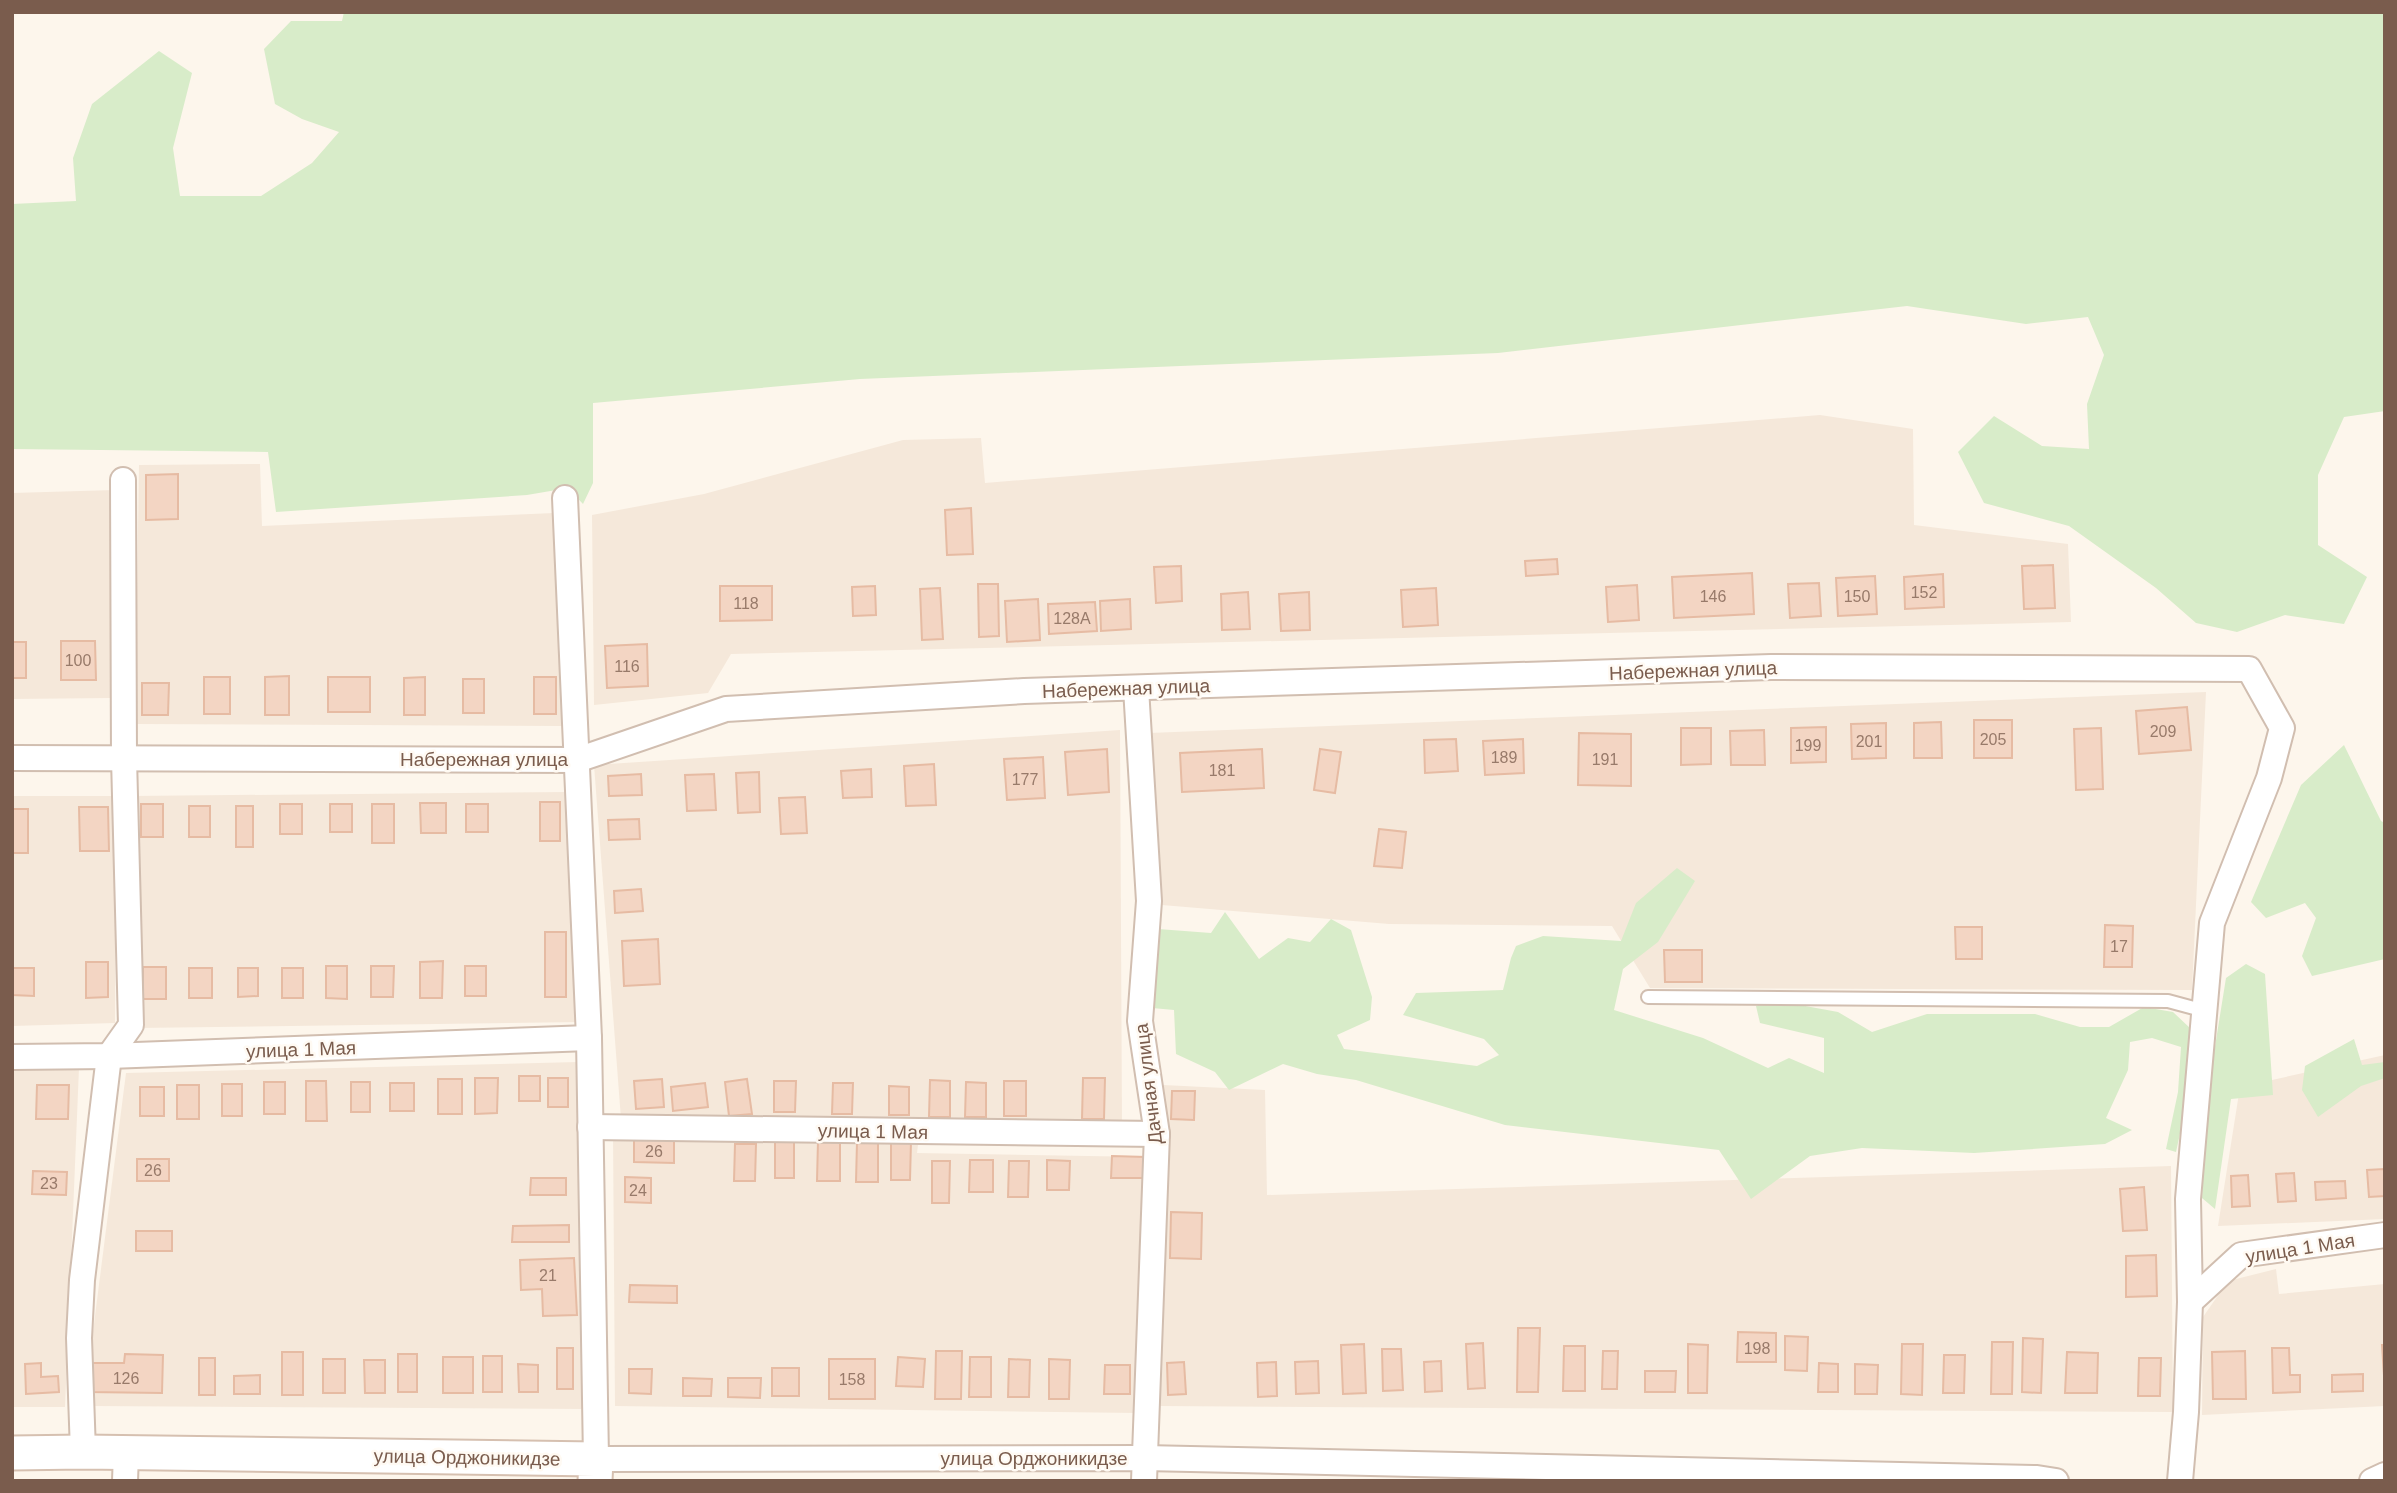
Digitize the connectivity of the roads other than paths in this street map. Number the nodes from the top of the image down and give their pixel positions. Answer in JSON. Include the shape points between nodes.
{"nodes":[{"id":1,"x":123,"y":480,"type":"dead end"},
{"id":2,"x":565,"y":498,"type":"dead end"},
{"id":3,"x":1136,"y":688,"type":"junction"},
{"id":4,"x":12,"y":758,"type":"edge"},
{"id":5,"x":124,"y":758,"type":"junction"},
{"id":6,"x":577,"y":760,"type":"junction"},
{"id":7,"x":1648,"y":997,"type":"dead end"},
{"id":8,"x":2205,"y":1011,"type":"junction"},
{"id":9,"x":589,"y":1038,"type":"junction"},
{"id":10,"x":108,"y":1056,"type":"junction"},
{"id":11,"x":12,"y":1057,"type":"edge"},
{"id":12,"x":590,"y":1127,"type":"junction"},
{"id":13,"x":1157,"y":1134,"type":"junction"},
{"id":14,"x":2385,"y":1236,"type":"edge"},
{"id":15,"x":2190,"y":1302,"type":"junction"},
{"id":16,"x":83,"y":1452,"type":"junction"},
{"id":17,"x":12,"y":1453,"type":"edge"},
{"id":18,"x":125,"y":1467,"type":"edge"},
{"id":19,"x":1144,"y":1469,"type":"edge"},
{"id":20,"x":596,"y":1470,"type":"edge"},
{"id":21,"x":2385,"y":1475,"type":"edge"},
{"id":22,"x":2056,"y":1481,"type":"edge"},
{"id":23,"x":2180,"y":1481,"type":"edge"},
{"id":24,"x":2372,"y":1481,"type":"edge"}],
"edges":[{"from":1,"to":5,"type":"street"},
{"from":2,"to":6,"type":"street"},
{"from":3,"to":6,"type":"street","name":"Набережная улица","via":[[726,709]]},
{"from":3,"to":8,"type":"street","name":"Набережная улица","via":[[1771,667],[2249,668],[2282,728],[2269,778],[2212,923]]},
{"from":3,"to":13,"type":"street","name":"Дачная улица","via":[[1149,901],[1140,1021]]},
{"from":4,"to":5,"type":"street","name":"Набережная улица"},
{"from":5,"to":6,"type":"street","name":"Набережная улица"},
{"from":5,"to":10,"type":"street","via":[[131,1025]]},
{"from":6,"to":9,"type":"street"},
{"from":7,"to":8,"type":"lane","via":[[2168,1001]]},
{"from":8,"to":15,"type":"street","via":[[2188,1199]]},
{"from":9,"to":10,"type":"street","name":"улица 1 Мая"},
{"from":9,"to":12,"type":"street"},
{"from":10,"to":11,"type":"street","name":"улица 1 Мая"},
{"from":10,"to":16,"type":"street","via":[[79,1326]]},
{"from":12,"to":13,"type":"street","name":"улица 1 Мая"},
{"from":12,"to":20,"type":"street"},
{"from":13,"to":19,"type":"street","name":"Дачная улица"},
{"from":14,"to":15,"type":"street","name":"улица 1 Мая","via":[[2241,1255]]},
{"from":15,"to":23,"type":"street"},
{"from":16,"to":17,"type":"main road","name":"улица Орджоникидзе"},
{"from":16,"to":18,"type":"main road","name":"улица Орджоникидзе"},
{"from":18,"to":20,"type":"main road","name":"улица Орджоникидзе"},
{"from":19,"to":20,"type":"street","name":"улица Орджоникидзе"},
{"from":19,"to":22,"type":"street","name":"улица Орджоникидзе","via":[[1879,1473]]},
{"from":21,"to":24,"type":"street"}]}
